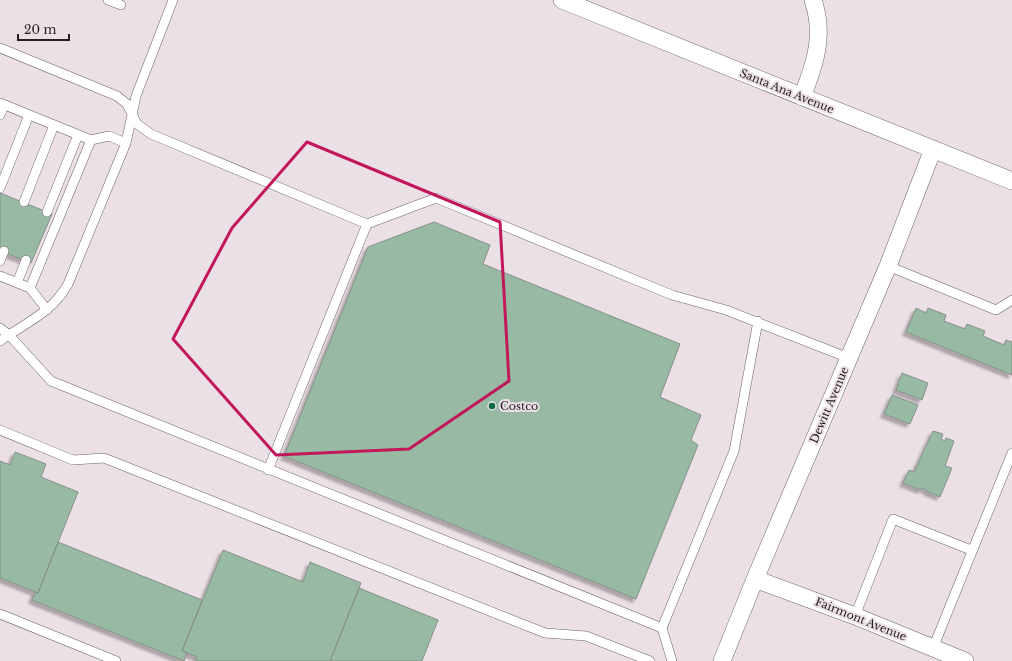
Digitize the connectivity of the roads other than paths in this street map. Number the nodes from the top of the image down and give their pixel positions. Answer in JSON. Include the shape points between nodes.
{"nodes":[{"id":1,"x":108,"y":0,"type":"edge"},
{"id":2,"x":173,"y":0,"type":"edge"},
{"id":3,"x":562,"y":0,"type":"edge"},
{"id":4,"x":813,"y":0,"type":"edge"},
{"id":5,"x":120,"y":5,"type":"dead end"},
{"id":6,"x":0,"y":48,"type":"edge"},
{"id":7,"x":802,"y":97,"type":"junction"},
{"id":8,"x":2,"y":104,"type":"edge"},
{"id":9,"x":132,"y":112,"type":"junction"},
{"id":10,"x":0,"y":115,"type":"edge"},
{"id":11,"x":29,"y":115,"type":"junction"},
{"id":12,"x":54,"y":125,"type":"junction"},
{"id":13,"x":78,"y":135,"type":"junction"},
{"id":14,"x":91,"y":140,"type":"junction"},
{"id":15,"x":126,"y":143,"type":"junction"},
{"id":16,"x":933,"y":149,"type":"junction"},
{"id":17,"x":1012,"y":181,"type":"edge"},
{"id":18,"x":0,"y":188,"type":"edge"},
{"id":19,"x":24,"y":202,"type":"dead end"},
{"id":20,"x":47,"y":212,"type":"dead end"},
{"id":21,"x":367,"y":224,"type":"junction"},
{"id":22,"x":4,"y":251,"type":"dead end"},
{"id":23,"x":26,"y":260,"type":"dead end"},
{"id":24,"x":0,"y":261,"type":"edge"},
{"id":25,"x":888,"y":266,"type":"junction"},
{"id":26,"x":0,"y":276,"type":"edge"},
{"id":27,"x":17,"y":283,"type":"junction"},
{"id":28,"x":30,"y":288,"type":"junction"},
{"id":29,"x":1012,"y":300,"type":"edge"},
{"id":30,"x":47,"y":310,"type":"junction"},
{"id":31,"x":758,"y":321,"type":"junction"},
{"id":32,"x":0,"y":328,"type":"edge"},
{"id":33,"x":9,"y":335,"type":"junction"},
{"id":34,"x":0,"y":341,"type":"edge"},
{"id":35,"x":849,"y":358,"type":"junction"},
{"id":36,"x":0,"y":430,"type":"edge"},
{"id":37,"x":1012,"y":452,"type":"edge"},
{"id":38,"x":268,"y":470,"type":"junction"},
{"id":39,"x":972,"y":550,"type":"junction"},
{"id":40,"x":755,"y":579,"type":"junction"},
{"id":41,"x":0,"y":614,"type":"edge"},
{"id":42,"x":855,"y":616,"type":"junction"},
{"id":43,"x":662,"y":628,"type":"junction"},
{"id":44,"x":933,"y":648,"type":"junction"},
{"id":45,"x":110,"y":660,"type":"edge"},
{"id":46,"x":650,"y":661,"type":"edge"},
{"id":47,"x":672,"y":661,"type":"edge"},
{"id":48,"x":722,"y":661,"type":"edge"},
{"id":49,"x":966,"y":661,"type":"edge"}],
"edges":[{"from":1,"to":5,"type":"lane"},
{"from":2,"to":9,"type":"lane"},
{"from":3,"to":7,"type":"street","name":"Santa Ana Avenue"},
{"from":4,"to":7,"type":"street","via":[[819,27],[818,49]]},
{"from":6,"to":9,"type":"lane","via":[[117,96]]},
{"from":7,"to":16,"type":"street","name":"Santa Ana Avenue"},
{"from":8,"to":10,"type":"lane"},
{"from":8,"to":11,"type":"lane"},
{"from":9,"to":15,"type":"lane"},
{"from":9,"to":21,"type":"lane","via":[[137,124],[151,134]]},
{"from":11,"to":12,"type":"lane"},
{"from":11,"to":18,"type":"lane"},
{"from":12,"to":13,"type":"lane"},
{"from":12,"to":19,"type":"lane"},
{"from":13,"to":14,"type":"lane"},
{"from":13,"to":20,"type":"lane"},
{"from":14,"to":15,"type":"lane","via":[[109,136]]},
{"from":14,"to":28,"type":"lane"},
{"from":15,"to":30,"type":"lane","via":[[68,284],[62,295]]},
{"from":16,"to":17,"type":"street","name":"Santa Ana Avenue"},
{"from":16,"to":25,"type":"street","name":"Dewitt Avenue"},
{"from":21,"to":31,"type":"lane","via":[[436,198],[672,295]]},
{"from":21,"to":38,"type":"lane"},
{"from":22,"to":24,"type":"lane"},
{"from":23,"to":27,"type":"lane"},
{"from":25,"to":29,"type":"lane","via":[[996,310]]},
{"from":25,"to":35,"type":"street","name":"Dewitt Avenue"},
{"from":26,"to":27,"type":"lane"},
{"from":27,"to":28,"type":"lane"},
{"from":28,"to":30,"type":"lane"},
{"from":30,"to":33,"type":"lane"},
{"from":31,"to":35,"type":"lane"},
{"from":31,"to":43,"type":"lane","via":[[734,451]]},
{"from":32,"to":33,"type":"lane"},
{"from":33,"to":34,"type":"lane"},
{"from":33,"to":38,"type":"lane","via":[[51,381]]},
{"from":35,"to":40,"type":"street","name":"Dewitt Avenue"},
{"from":36,"to":46,"type":"lane","via":[[73,460],[104,458],[545,633],[586,636]]},
{"from":37,"to":39,"type":"lane"},
{"from":38,"to":43,"type":"lane"},
{"from":39,"to":42,"type":"lane","via":[[894,519]]},
{"from":39,"to":44,"type":"lane"},
{"from":40,"to":42,"type":"street","name":"Fairmont Avenue"},
{"from":40,"to":48,"type":"street","name":"Dewitt Avenue"},
{"from":41,"to":45,"type":"lane"},
{"from":42,"to":44,"type":"street","name":"Fairmont Avenue"},
{"from":43,"to":47,"type":"lane"},
{"from":44,"to":49,"type":"street","name":"Fairmont Avenue"}]}
